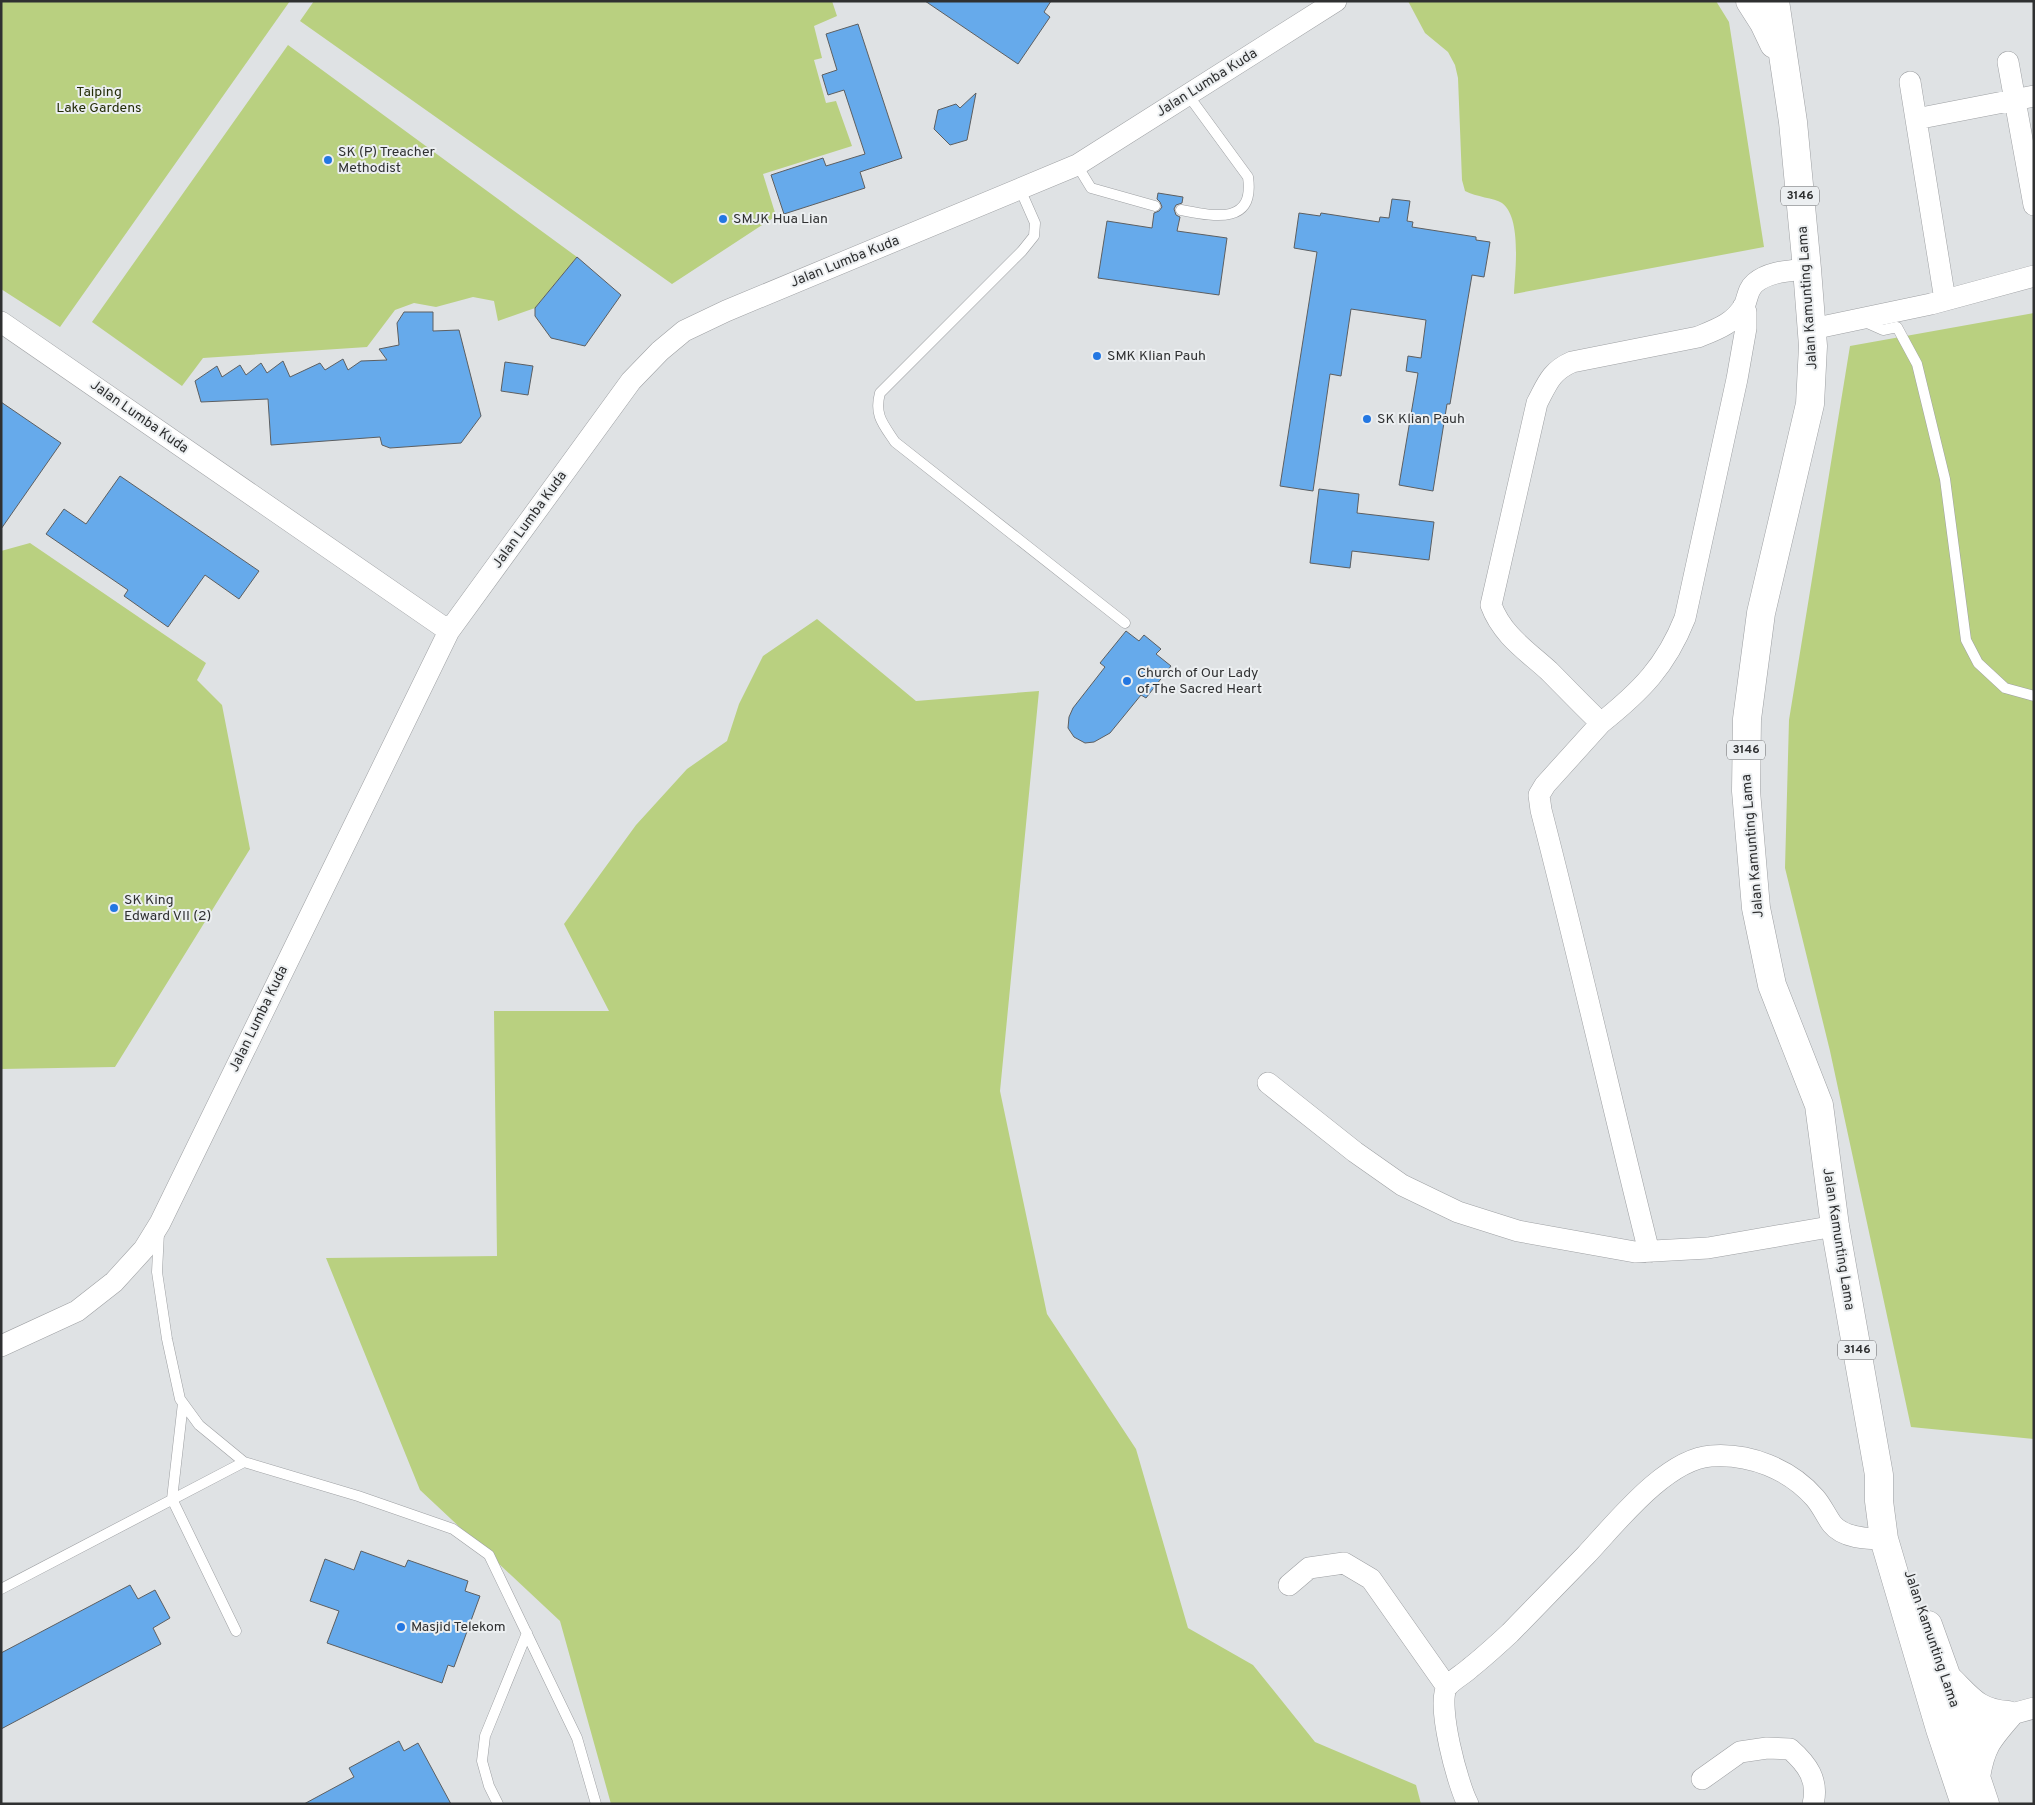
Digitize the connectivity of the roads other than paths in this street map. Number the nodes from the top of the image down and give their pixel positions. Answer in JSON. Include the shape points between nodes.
{"nodes":[{"id":1,"x":1336,"y":1,"type":"edge"},
{"id":2,"x":1750,"y":1,"type":"edge"},
{"id":3,"x":1775,"y":1,"type":"edge"},
{"id":4,"x":2008,"y":62,"type":"dead end"},
{"id":5,"x":1784,"y":66,"type":"junction"},
{"id":6,"x":1910,"y":82,"type":"dead end"},
{"id":7,"x":1188,"y":95,"type":"junction"},
{"id":8,"x":2024,"y":98,"type":"edge"},
{"id":9,"x":1916,"y":119,"type":"junction"},
{"id":10,"x":1077,"y":165,"type":"junction"},
{"id":11,"x":2031,"y":177,"type":"edge"},
{"id":12,"x":1020,"y":189,"type":"junction"},
{"id":13,"x":2034,"y":205,"type":"edge"},
{"id":14,"x":1156,"y":206,"type":"dead end"},
{"id":15,"x":1180,"y":210,"type":"dead end"},
{"id":16,"x":1807,"y":269,"type":"junction"},
{"id":17,"x":2034,"y":276,"type":"edge"},
{"id":18,"x":1945,"y":300,"type":"junction"},
{"id":19,"x":1743,"y":307,"type":"junction"},
{"id":20,"x":1859,"y":319,"type":"junction"},
{"id":21,"x":1,"y":322,"type":"edge"},
{"id":22,"x":1812,"y":329,"type":"junction"},
{"id":23,"x":1125,"y":623,"type":"dead end"},
{"id":24,"x":449,"y":631,"type":"junction"},
{"id":25,"x":2034,"y":696,"type":"edge"},
{"id":26,"x":1601,"y":723,"type":"junction"},
{"id":27,"x":1268,"y":1083,"type":"dead end"},
{"id":28,"x":160,"y":1223,"type":"junction"},
{"id":29,"x":1834,"y":1226,"type":"junction"},
{"id":30,"x":1649,"y":1252,"type":"junction"},
{"id":31,"x":1,"y":1346,"type":"edge"},
{"id":32,"x":183,"y":1403,"type":"junction"},
{"id":33,"x":244,"y":1462,"type":"junction"},
{"id":34,"x":172,"y":1499,"type":"junction"},
{"id":35,"x":1892,"y":1537,"type":"junction"},
{"id":36,"x":1289,"y":1585,"type":"dead end"},
{"id":37,"x":1,"y":1589,"type":"edge"},
{"id":38,"x":236,"y":1631,"type":"dead end"},
{"id":39,"x":527,"y":1633,"type":"junction"},
{"id":40,"x":1947,"y":1678,"type":"junction"},
{"id":41,"x":1447,"y":1687,"type":"junction"},
{"id":42,"x":2021,"y":1711,"type":"edge"},
{"id":43,"x":1951,"y":1732,"type":"junction"},
{"id":44,"x":1976,"y":1778,"type":"junction"},
{"id":45,"x":1702,"y":1779,"type":"dead end"},
{"id":46,"x":498,"y":1804,"type":"edge"},
{"id":47,"x":596,"y":1804,"type":"edge"},
{"id":48,"x":1468,"y":1804,"type":"edge"},
{"id":49,"x":1814,"y":1804,"type":"edge"},
{"id":50,"x":1964,"y":1804,"type":"edge"},
{"id":51,"x":1985,"y":1804,"type":"edge"}],
"edges":[{"from":1,"to":7,"type":"street","name":"Jalan Lumba Kuda"},
{"from":2,"to":5,"type":"main road"},
{"from":3,"to":5,"type":"main road","name":"Jalan Kamunting Lama","number":"3146"},
{"from":4,"to":8,"type":"street"},
{"from":5,"to":16,"type":"main road","name":"Jalan Kamunting Lama","number":"3146","via":[[1794,122]]},
{"from":6,"to":9,"type":"street"},
{"from":7,"to":10,"type":"street","name":"Jalan Lumba Kuda"},
{"from":7,"to":15,"type":"lane","via":[[1248,177],[1250,187],[1248,200],[1240,210],[1230,214],[1214,217]]},
{"from":8,"to":9,"type":"street"},
{"from":8,"to":11,"type":"street"},
{"from":9,"to":18,"type":"street"},
{"from":10,"to":12,"type":"street","name":"Jalan Lumba Kuda"},
{"from":10,"to":14,"type":"lane","via":[[1091,188]]},
{"from":11,"to":13,"type":"street"},
{"from":12,"to":23,"type":"lane","via":[[1035,223],[1034,236],[880,393],[876,407],[895,442]]},
{"from":12,"to":24,"type":"street","name":"Jalan Lumba Kuda","via":[[684,331],[631,381]]},
{"from":16,"to":19,"type":"street","via":[[1763,278],[1749,290]]},
{"from":16,"to":22,"type":"main road","name":"Jalan Kamunting Lama","number":"3146"},
{"from":17,"to":18,"type":"street"},
{"from":18,"to":20,"type":"street"},
{"from":19,"to":26,"type":"street","via":[[1746,328],[1737,379],[1685,618],[1658,669],[1629,700]]},
{"from":19,"to":26,"type":"street","via":[[1730,322],[1698,337],[1572,362],[1559,368],[1548,381],[1538,403],[1491,605],[1512,640]]},
{"from":20,"to":22,"type":"street"},
{"from":20,"to":25,"type":"lane","via":[[1883,330],[1897,327],[1917,364],[1945,479],[1966,640],[1978,663],[2005,688]]},
{"from":21,"to":24,"type":"street","name":"Jalan Lumba Kuda"},
{"from":22,"to":29,"type":"main road","name":"Jalan Kamunting Lama","number":"3146","via":[[1810,404],[1760,613],[1754,654],[1747,719],[1746,791],[1756,908],[1772,985],[1819,1106]]},
{"from":24,"to":28,"type":"street","name":"Jalan Lumba Kuda"},
{"from":26,"to":30,"type":"street","via":[[1539,795]]},
{"from":27,"to":30,"type":"street","via":[[1402,1185],[1458,1212],[1518,1231]]},
{"from":28,"to":31,"type":"street","name":"Jalan Lumba Kuda","via":[[144,1249],[114,1282],[77,1311]]},
{"from":28,"to":32,"type":"lane","via":[[157,1272],[167,1339]]},
{"from":29,"to":30,"type":"street","via":[[1708,1248]]},
{"from":29,"to":35,"type":"main road","name":"Jalan Kamunting Lama","number":"3146","via":[[1880,1475],[1879,1501]]},
{"from":32,"to":33,"type":"lane","via":[[199,1425]]},
{"from":32,"to":34,"type":"lane"},
{"from":33,"to":34,"type":"lane"},
{"from":33,"to":39,"type":"lane","via":[[453,1529],[489,1555]]},
{"from":34,"to":37,"type":"lane"},
{"from":34,"to":38,"type":"lane"},
{"from":35,"to":40,"type":"main road","name":"Jalan Kamunting Lama","number":"3146"},
{"from":35,"to":41,"type":"street","via":[[1866,1539],[1846,1534],[1833,1525],[1815,1498],[1792,1477],[1766,1464],[1739,1456],[1710,1456],[1686,1462],[1664,1476],[1622,1515],[1508,1634]]},
{"from":35,"to":43,"type":"main road","name":"Jalan Kamunting Lama","number":"3146"},
{"from":36,"to":41,"type":"street","via":[[1309,1568],[1344,1563],[1371,1579]]},
{"from":39,"to":46,"type":"lane","via":[[485,1736],[482,1761]]},
{"from":39,"to":47,"type":"lane","via":[[577,1738]]},
{"from":40,"to":42,"type":"main road","via":[[1980,1709],[1992,1714]]},
{"from":40,"to":43,"type":"main road","name":"Jalan Kamunting Lama","number":"3146"},
{"from":41,"to":48,"type":"street","via":[[1443,1703],[1453,1762]]},
{"from":42,"to":43,"type":"street"},
{"from":42,"to":44,"type":"main road","via":[[1989,1737]]},
{"from":43,"to":44,"type":"main road","name":"Jalan Kamunting Lama","number":"3146"},
{"from":43,"to":50,"type":"main road","name":"Jalan Kamunting Lama","number":"3146","via":[[1949,1760]]},
{"from":44,"to":51,"type":"main road","name":"Jalan Kamunting Lama","number":"3146"},
{"from":45,"to":49,"type":"street","via":[[1740,1752],[1790,1749],[1811,1773],[1816,1794]]}]}
